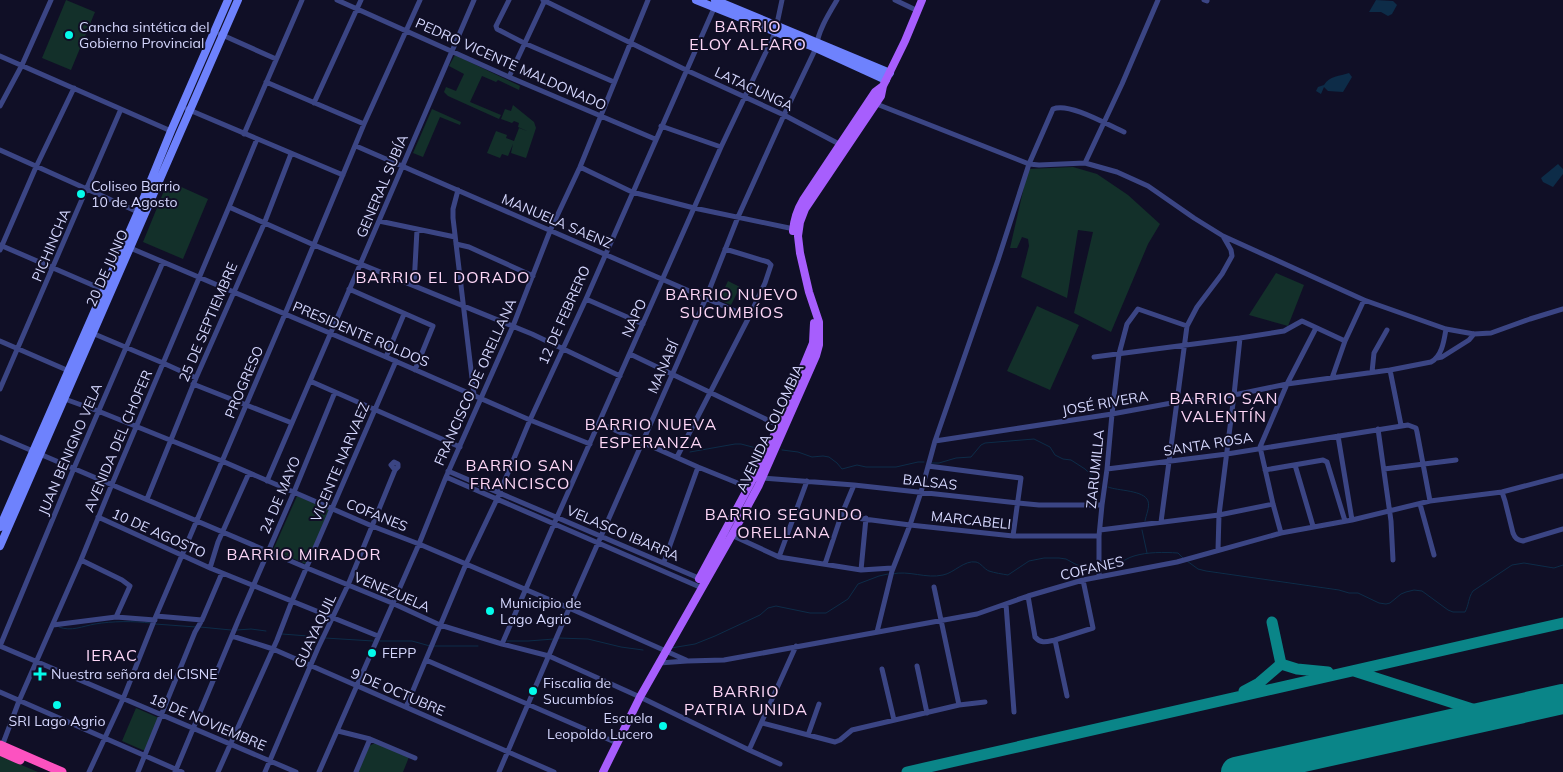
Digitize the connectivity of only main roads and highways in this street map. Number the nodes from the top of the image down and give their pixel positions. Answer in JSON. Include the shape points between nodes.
{"nodes":[{"id":1,"x":922,"y":0,"type":"edge"},
{"id":2,"x":1,"y":747,"type":"edge"},
{"id":3,"x":48,"y":772,"type":"edge"},
{"id":4,"x":62,"y":772,"type":"edge"},
{"id":5,"x":603,"y":772,"type":"edge"}],
"edges":[{"from":1,"to":5,"type":"main road","name":"AVENIDA COLOMBIA","via":[[881,96],[872,102],[843,147],[796,230],[819,322],[816,356],[759,476]]},
{"from":2,"to":3,"type":"highway"},
{"from":2,"to":4,"type":"highway"}]}
